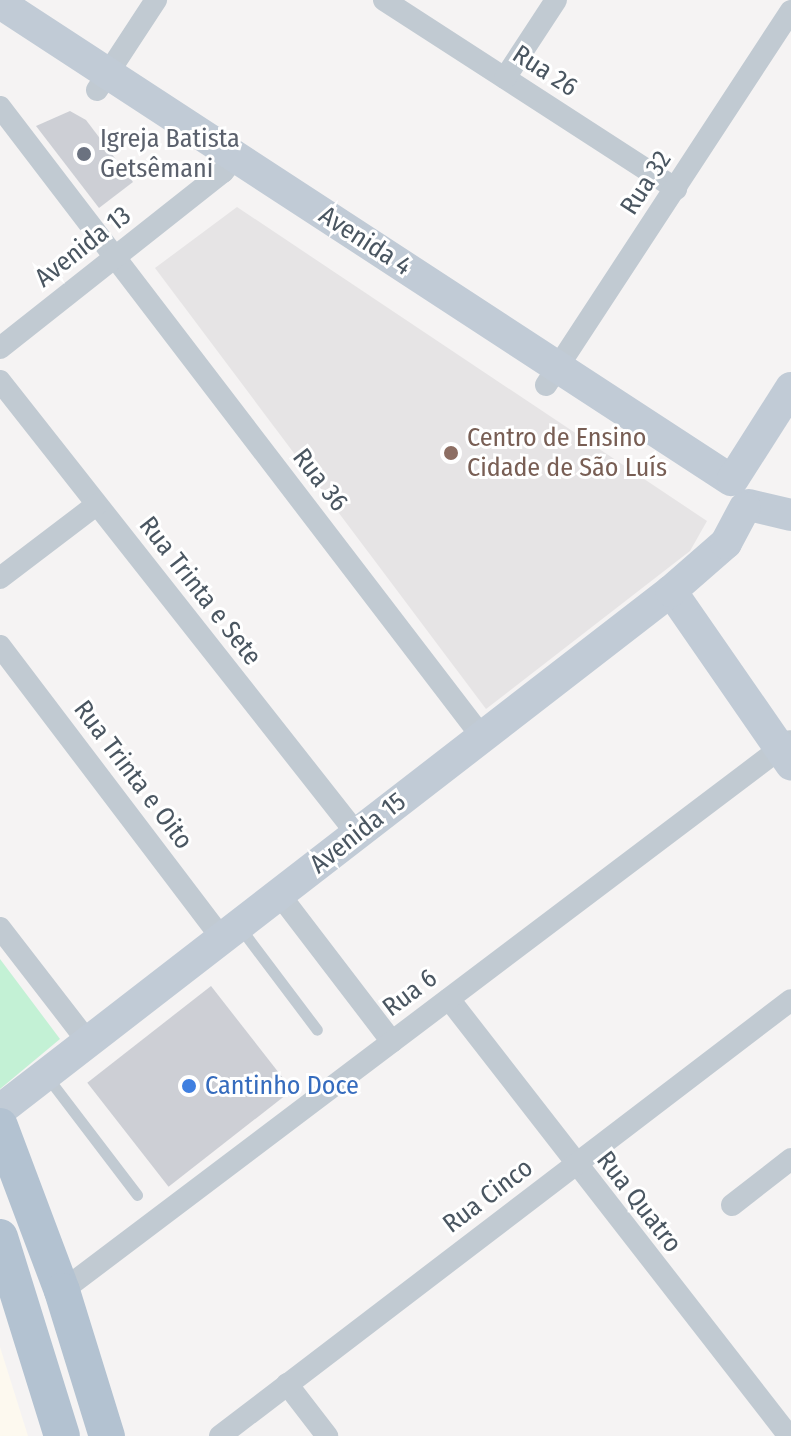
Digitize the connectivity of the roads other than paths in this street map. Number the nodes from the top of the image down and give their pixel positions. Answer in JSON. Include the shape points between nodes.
{"nodes":[{"id":1,"x":156,"y":0,"type":"edge"},
{"id":2,"x":384,"y":0,"type":"edge"},
{"id":3,"x":556,"y":0,"type":"edge"},
{"id":4,"x":0,"y":3,"type":"edge"},
{"id":5,"x":791,"y":11,"type":"edge"},
{"id":6,"x":0,"y":26,"type":"edge"},
{"id":7,"x":505,"y":78,"type":"junction"},
{"id":8,"x":102,"y":82,"type":"junction"},
{"id":9,"x":0,"y":107,"type":"edge"},
{"id":10,"x":229,"y":164,"type":"junction"},
{"id":11,"x":676,"y":189,"type":"junction"},
{"id":12,"x":114,"y":258,"type":"junction"},
{"id":13,"x":0,"y":348,"type":"edge"},
{"id":14,"x":553,"y":376,"type":"junction"},
{"id":15,"x":0,"y":381,"type":"edge"},
{"id":16,"x":791,"y":388,"type":"edge"},
{"id":17,"x":791,"y":425,"type":"edge"},
{"id":18,"x":737,"y":495,"type":"junction"},
{"id":19,"x":96,"y":505,"type":"junction"},
{"id":20,"x":791,"y":515,"type":"edge"},
{"id":21,"x":0,"y":578,"type":"edge"},
{"id":22,"x":671,"y":591,"type":"junction"},
{"id":23,"x":0,"y":646,"type":"edge"},
{"id":24,"x":482,"y":737,"type":"junction"},
{"id":25,"x":787,"y":751,"type":"edge"},
{"id":26,"x":357,"y":834,"type":"junction"},
{"id":27,"x":279,"y":894,"type":"junction"},
{"id":28,"x":0,"y":928,"type":"edge"},
{"id":29,"x":230,"y":932,"type":"junction"},
{"id":30,"x":449,"y":999,"type":"junction"},
{"id":31,"x":791,"y":1000,"type":"edge"},
{"id":32,"x":317,"y":1030,"type":"dead end"},
{"id":33,"x":88,"y":1042,"type":"junction"},
{"id":34,"x":392,"y":1042,"type":"junction"},
{"id":35,"x":45,"y":1075,"type":"junction"},
{"id":36,"x":0,"y":1110,"type":"edge"},
{"id":37,"x":0,"y":1126,"type":"edge"},
{"id":38,"x":791,"y":1159,"type":"edge"},
{"id":39,"x":575,"y":1165,"type":"junction"},
{"id":40,"x":137,"y":1195,"type":"dead end"},
{"id":41,"x":732,"y":1205,"type":"dead end"},
{"id":42,"x":0,"y":1237,"type":"edge"},
{"id":43,"x":62,"y":1291,"type":"junction"},
{"id":44,"x":287,"y":1384,"type":"junction"},
{"id":45,"x":62,"y":1436,"type":"edge"},
{"id":46,"x":107,"y":1436,"type":"edge"},
{"id":47,"x":220,"y":1436,"type":"edge"},
{"id":48,"x":327,"y":1436,"type":"edge"},
{"id":49,"x":789,"y":1436,"type":"edge"}],
"edges":[{"from":1,"to":8,"type":"street"},
{"from":2,"to":7,"type":"street","name":"Rua 26"},
{"from":3,"to":7,"type":"street"},
{"from":4,"to":8,"type":"main road","name":"Avenida 4"},
{"from":5,"to":11,"type":"street","name":"Rua 32"},
{"from":6,"to":8,"type":"main road","name":"Avenida 4"},
{"from":7,"to":11,"type":"street","name":"Rua 26"},
{"from":8,"to":10,"type":"main road","name":"Avenida 4"},
{"from":9,"to":12,"type":"street","name":"Rua 36"},
{"from":10,"to":12,"type":"street","name":"Avenida 13"},
{"from":10,"to":14,"type":"main road","name":"Avenida 4"},
{"from":11,"to":14,"type":"street","name":"Rua 32"},
{"from":12,"to":13,"type":"street","name":"Avenida 13"},
{"from":12,"to":24,"type":"street","name":"Rua 36"},
{"from":14,"to":18,"type":"main road","name":"Avenida 4"},
{"from":15,"to":19,"type":"street","name":"Rua Trinta e Sete"},
{"from":16,"to":18,"type":"main road"},
{"from":17,"to":18,"type":"main road"},
{"from":18,"to":20,"type":"main road","name":"Avenida 4"},
{"from":18,"to":22,"type":"main road","name":"Avenida 15","via":[[714,556]]},
{"from":19,"to":21,"type":"street"},
{"from":19,"to":26,"type":"street","name":"Rua Trinta e Sete"},
{"from":22,"to":24,"type":"main road","name":"Avenida 15"},
{"from":22,"to":25,"type":"main road"},
{"from":23,"to":29,"type":"street","name":"Rua Trinta e Oito"},
{"from":24,"to":26,"type":"main road","name":"Avenida 15"},
{"from":25,"to":30,"type":"street","name":"Rua 6"},
{"from":26,"to":27,"type":"main road","name":"Avenida 15"},
{"from":27,"to":29,"type":"main road","name":"Avenida 15"},
{"from":27,"to":34,"type":"street"},
{"from":28,"to":33,"type":"street"},
{"from":29,"to":32,"type":"lane"},
{"from":29,"to":33,"type":"main road","name":"Avenida 15"},
{"from":30,"to":34,"type":"street","name":"Rua 6"},
{"from":30,"to":39,"type":"street","name":"Rua Quatro"},
{"from":31,"to":39,"type":"street","name":"Rua Cinco"},
{"from":33,"to":35,"type":"main road","name":"Avenida 15"},
{"from":34,"to":43,"type":"street","name":"Rua 6"},
{"from":35,"to":36,"type":"main road","name":"Avenida 15"},
{"from":35,"to":40,"type":"lane"},
{"from":37,"to":43,"type":"main road"},
{"from":38,"to":41,"type":"street"},
{"from":39,"to":44,"type":"street","name":"Rua Cinco"},
{"from":39,"to":49,"type":"street","name":"Rua Quatro"},
{"from":42,"to":45,"type":"main road"},
{"from":43,"to":46,"type":"main road"},
{"from":44,"to":47,"type":"street","name":"Rua Cinco"},
{"from":44,"to":48,"type":"street"}]}
